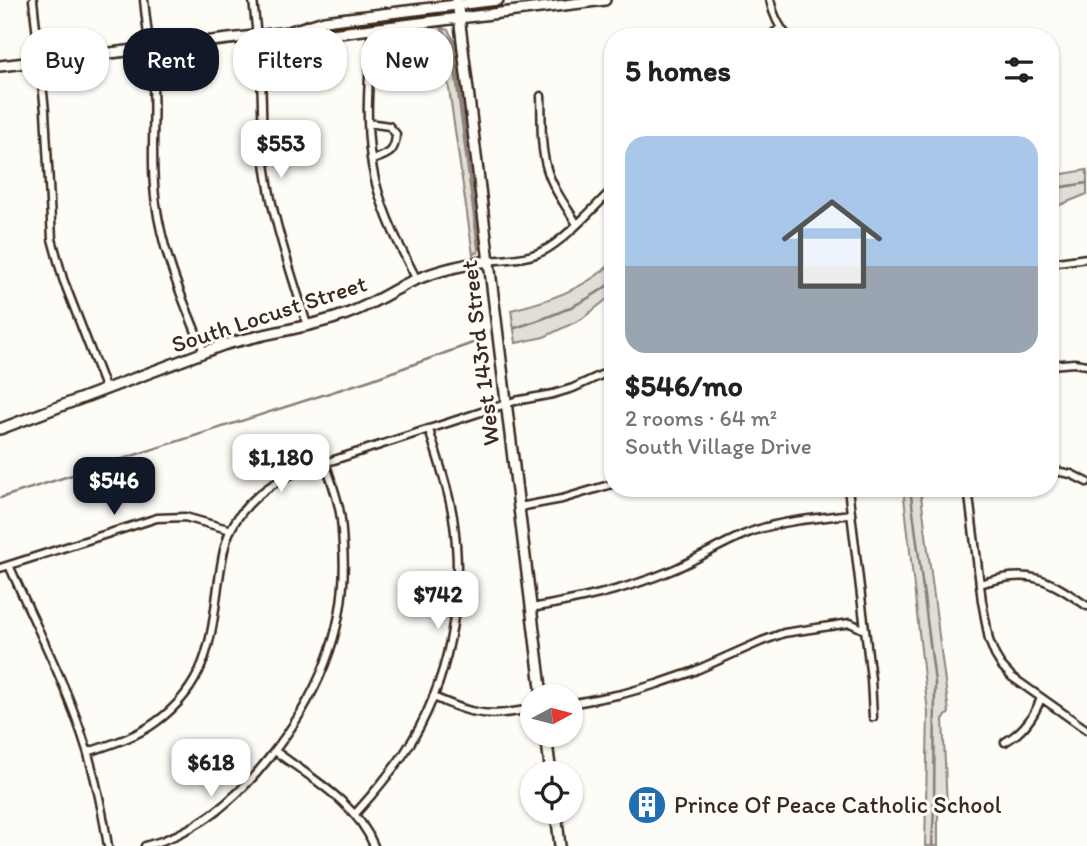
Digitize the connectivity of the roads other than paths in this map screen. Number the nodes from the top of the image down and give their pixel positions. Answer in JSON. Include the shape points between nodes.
{"nodes":[{"id":1,"x":33,"y":0,"type":"edge"},
{"id":2,"x":144,"y":0,"type":"edge"},
{"id":3,"x":253,"y":0,"type":"edge"},
{"id":4,"x":498,"y":0,"type":"edge"},
{"id":5,"x":606,"y":0,"type":"edge"},
{"id":6,"x":770,"y":0,"type":"edge"},
{"id":7,"x":458,"y":2,"type":"edge"},
{"id":8,"x":460,"y":18,"type":"junction"},
{"id":9,"x":36,"y":28,"type":"edge"},
{"id":10,"x":147,"y":28,"type":"edge"},
{"id":11,"x":256,"y":28,"type":"edge"},
{"id":12,"x":300,"y":28,"type":"edge"},
{"id":13,"x":372,"y":28,"type":"edge"},
{"id":14,"x":780,"y":28,"type":"edge"},
{"id":15,"x":21,"y":64,"type":"edge"},
{"id":16,"x":0,"y":66,"type":"edge"},
{"id":17,"x":43,"y":91,"type":"edge"},
{"id":18,"x":153,"y":91,"type":"edge"},
{"id":19,"x":261,"y":91,"type":"edge"},
{"id":20,"x":370,"y":91,"type":"edge"},
{"id":21,"x":541,"y":96,"type":"dead end"},
{"id":22,"x":369,"y":123,"type":"junction"},
{"id":23,"x":372,"y":160,"type":"junction"},
{"id":24,"x":604,"y":198,"type":"edge"},
{"id":25,"x":577,"y":224,"type":"junction"},
{"id":26,"x":1087,"y":258,"type":"edge"},
{"id":27,"x":489,"y":261,"type":"junction"},
{"id":28,"x":1059,"y":262,"type":"edge"},
{"id":29,"x":417,"y":280,"type":"junction"},
{"id":30,"x":307,"y":325,"type":"junction"},
{"id":31,"x":204,"y":352,"type":"junction"},
{"id":32,"x":1059,"y":364,"type":"edge"},
{"id":33,"x":1087,"y":365,"type":"edge"},
{"id":34,"x":604,"y":374,"type":"edge"},
{"id":35,"x":106,"y":390,"type":"junction"},
{"id":36,"x":506,"y":405,"type":"junction"},
{"id":37,"x":1,"y":425,"type":"edge"},
{"id":38,"x":429,"y":430,"type":"junction"},
{"id":39,"x":325,"y":462,"type":"junction"},
{"id":40,"x":1059,"y":472,"type":"edge"},
{"id":41,"x":1087,"y":482,"type":"edge"},
{"id":42,"x":604,"y":487,"type":"edge"},
{"id":43,"x":849,"y":497,"type":"edge"},
{"id":44,"x":969,"y":497,"type":"edge"},
{"id":45,"x":519,"y":507,"type":"junction"},
{"id":46,"x":851,"y":514,"type":"junction"},
{"id":47,"x":231,"y":530,"type":"junction"},
{"id":48,"x":9,"y":565,"type":"junction"},
{"id":49,"x":0,"y":568,"type":"edge"},
{"id":50,"x":980,"y":584,"type":"junction"},
{"id":51,"x":1087,"y":606,"type":"edge"},
{"id":52,"x":531,"y":608,"type":"junction"},
{"id":53,"x":865,"y":630,"type":"junction"},
{"id":54,"x":540,"y":684,"type":"edge"},
{"id":55,"x":433,"y":697,"type":"junction"},
{"id":56,"x":1041,"y":698,"type":"junction"},
{"id":57,"x":583,"y":702,"type":"edge"},
{"id":58,"x":520,"y":710,"type":"edge"},
{"id":59,"x":873,"y":717,"type":"dead end"},
{"id":60,"x":1087,"y":730,"type":"edge"},
{"id":61,"x":1005,"y":742,"type":"dead end"},
{"id":62,"x":275,"y":751,"type":"junction"},
{"id":63,"x":88,"y":752,"type":"junction"},
{"id":64,"x":355,"y":814,"type":"junction"},
{"id":65,"x":557,"y":824,"type":"edge"},
{"id":66,"x":108,"y":846,"type":"edge"},
{"id":67,"x":145,"y":846,"type":"edge"},
{"id":68,"x":374,"y":846,"type":"edge"},
{"id":69,"x":560,"y":846,"type":"edge"}],
"edges":[{"from":1,"to":9,"type":"street"},
{"from":2,"to":10,"type":"street"},
{"from":3,"to":11,"type":"street"},
{"from":4,"to":7,"type":"street"},
{"from":5,"to":8,"type":"street"},
{"from":6,"to":14,"type":"street"},
{"from":7,"to":8,"type":"street","name":"West 143rd Street"},
{"from":7,"to":12,"type":"street","via":[[324,20]]},
{"from":8,"to":13,"type":"street"},
{"from":8,"to":27,"type":"street","name":"West 143rd Street"},
{"from":15,"to":16,"type":"street"},
{"from":17,"to":35,"type":"street","via":[[52,239]]},
{"from":18,"to":31,"type":"street","via":[[156,206],[169,259]]},
{"from":19,"to":30,"type":"street","via":[[270,194]]},
{"from":20,"to":22,"type":"street"},
{"from":21,"to":25,"type":"street","via":[[546,167]]},
{"from":22,"to":23,"type":"street"},
{"from":22,"to":23,"type":"street","via":[[389,126],[396,134],[388,154]]},
{"from":23,"to":29,"type":"street","via":[[384,209]]},
{"from":24,"to":25,"type":"street","name":"South Locust Street"},
{"from":25,"to":27,"type":"street","name":"South Locust Street","via":[[543,251]]},
{"from":26,"to":28,"type":"street"},
{"from":27,"to":29,"type":"street","name":"South Locust Street","via":[[437,271]]},
{"from":27,"to":36,"type":"street","name":"West 143rd Street"},
{"from":29,"to":30,"type":"street","name":"South Locust Street","via":[[358,310]]},
{"from":30,"to":31,"type":"street","name":"South Locust Street"},
{"from":31,"to":35,"type":"street","name":"South Locust Street"},
{"from":32,"to":33,"type":"street"},
{"from":34,"to":36,"type":"street","via":[[573,388]]},
{"from":35,"to":37,"type":"street","name":"South Locust Street"},
{"from":36,"to":38,"type":"street"},
{"from":36,"to":45,"type":"street","name":"West 143rd Street"},
{"from":38,"to":39,"type":"street"},
{"from":38,"to":55,"type":"street","via":[[453,514],[458,570],[454,622]]},
{"from":39,"to":47,"type":"street","via":[[269,486],[248,504]]},
{"from":39,"to":62,"type":"street","via":[[341,518],[344,583],[340,610],[316,687]]},
{"from":40,"to":41,"type":"street"},
{"from":42,"to":45,"type":"street"},
{"from":43,"to":46,"type":"street"},
{"from":44,"to":50,"type":"street"},
{"from":45,"to":52,"type":"street","name":"West 143rd Street"},
{"from":46,"to":52,"type":"street","via":[[775,524],[642,582]]},
{"from":46,"to":53,"type":"street"},
{"from":47,"to":48,"type":"street","via":[[185,517],[157,518]]},
{"from":47,"to":63,"type":"street","via":[[209,646],[195,679],[158,722]]},
{"from":48,"to":49,"type":"street"},
{"from":48,"to":63,"type":"street"},
{"from":50,"to":51,"type":"street","via":[[1018,576],[1043,579]]},
{"from":50,"to":56,"type":"street","via":[[995,655],[1012,677]]},
{"from":52,"to":54,"type":"street","name":"West 143rd Street"},
{"from":53,"to":57,"type":"street","via":[[850,623],[784,633],[657,684]]},
{"from":53,"to":59,"type":"street"},
{"from":55,"to":58,"type":"street","via":[[479,713]]},
{"from":55,"to":64,"type":"street","via":[[405,752]]},
{"from":56,"to":60,"type":"street"},
{"from":56,"to":61,"type":"street","via":[[1022,729]]},
{"from":62,"to":64,"type":"street"},
{"from":62,"to":67,"type":"street","via":[[251,782],[214,814],[172,838]]},
{"from":63,"to":66,"type":"street"},
{"from":64,"to":68,"type":"street"},
{"from":65,"to":69,"type":"street"}]}
